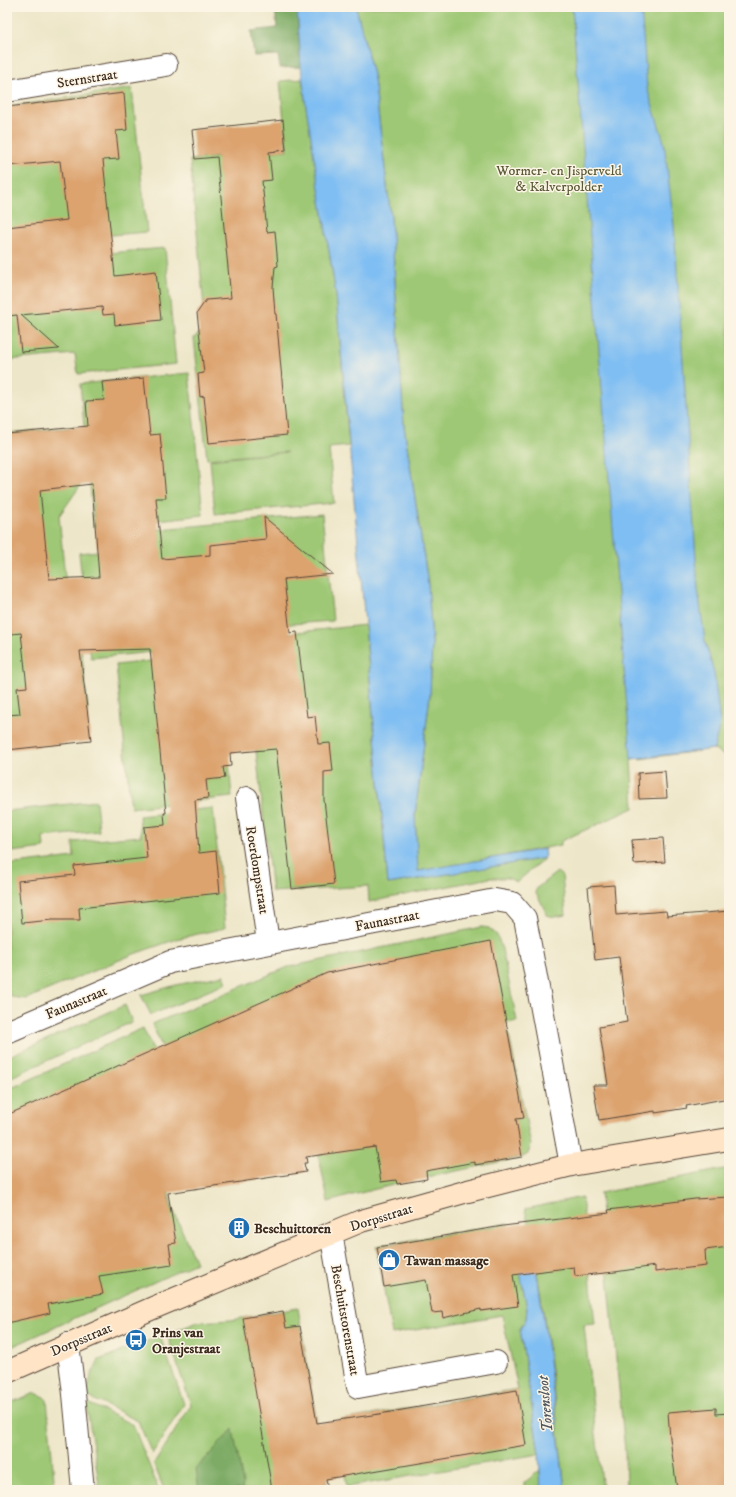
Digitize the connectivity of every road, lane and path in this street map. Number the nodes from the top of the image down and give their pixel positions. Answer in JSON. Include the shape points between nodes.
{"nodes":[{"id":1,"x":166,"y":65,"type":"dead end"},
{"id":2,"x":7,"y":91,"type":"edge"},
{"id":3,"x":247,"y":798,"type":"dead end"},
{"id":4,"x":268,"y":942,"type":"junction"},
{"id":5,"x":7,"y":1032,"type":"edge"},
{"id":6,"x":729,"y":1139,"type":"edge"},
{"id":7,"x":571,"y":1165,"type":"junction"},
{"id":8,"x":331,"y":1233,"type":"junction"},
{"id":9,"x":68,"y":1344,"type":"junction"},
{"id":10,"x":496,"y":1362,"type":"dead end"},
{"id":11,"x":7,"y":1372,"type":"edge"},
{"id":12,"x":83,"y":1490,"type":"edge"}],
"edges":[{"from":1,"to":2,"type":"street","name":"Sternstraat"},
{"from":3,"to":4,"type":"street","name":"Roerdompstraat"},
{"from":4,"to":5,"type":"street","name":"Faunastraat","via":[[170,962]]},
{"from":4,"to":7,"type":"street","name":"Faunastraat","via":[[495,900],[512,903],[525,918]]},
{"from":6,"to":7,"type":"street","name":"Dorpsstraat"},
{"from":7,"to":8,"type":"street","name":"Dorpsstraat","via":[[468,1191]]},
{"from":8,"to":9,"type":"street","name":"Dorpsstraat"},
{"from":8,"to":10,"type":"street","name":"Beschuitstorenstraat","via":[[358,1387]]},
{"from":9,"to":11,"type":"street","name":"Dorpsstraat"},
{"from":9,"to":12,"type":"street"}]}
